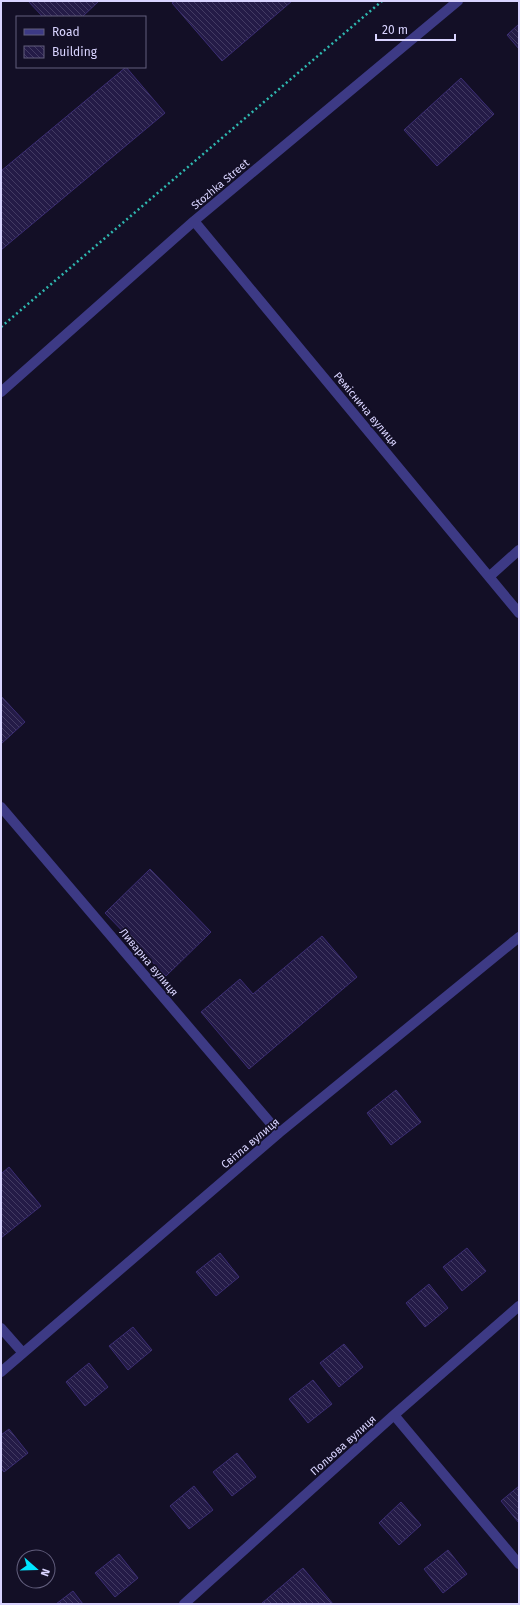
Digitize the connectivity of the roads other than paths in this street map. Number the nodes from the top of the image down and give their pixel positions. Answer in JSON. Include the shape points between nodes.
{"nodes":[{"id":1,"x":458,"y":1,"type":"edge"},
{"id":2,"x":194,"y":222,"type":"junction"},
{"id":3,"x":1,"y":392,"type":"edge"},
{"id":4,"x":519,"y":550,"type":"edge"},
{"id":5,"x":490,"y":576,"type":"junction"},
{"id":6,"x":519,"y":612,"type":"edge"},
{"id":7,"x":1,"y":806,"type":"edge"},
{"id":8,"x":519,"y":937,"type":"edge"},
{"id":9,"x":279,"y":1133,"type":"junction"},
{"id":10,"x":519,"y":1306,"type":"edge"},
{"id":11,"x":1,"y":1328,"type":"edge"},
{"id":12,"x":23,"y":1353,"type":"junction"},
{"id":13,"x":1,"y":1372,"type":"edge"},
{"id":14,"x":394,"y":1415,"type":"junction"},
{"id":15,"x":519,"y":1564,"type":"edge"},
{"id":16,"x":184,"y":1604,"type":"edge"}],
"edges":[{"from":1,"to":2,"type":"street","name":"Stozhka Street"},
{"from":2,"to":3,"type":"street","name":"Stozhka Street"},
{"from":2,"to":5,"type":"street","name":"Реміснича вулиця"},
{"from":4,"to":5,"type":"street"},
{"from":5,"to":6,"type":"street","name":"Реміснича вулиця"},
{"from":7,"to":9,"type":"street","name":"Ливарна вулиця"},
{"from":8,"to":9,"type":"street","name":"Світла вулиця"},
{"from":9,"to":12,"type":"street","name":"Світла вулиця"},
{"from":10,"to":14,"type":"street","name":"Польова вулиця"},
{"from":11,"to":12,"type":"street"},
{"from":12,"to":13,"type":"street","name":"Світла вулиця"},
{"from":14,"to":15,"type":"street"},
{"from":14,"to":16,"type":"street","name":"Польова вулиця"}]}
